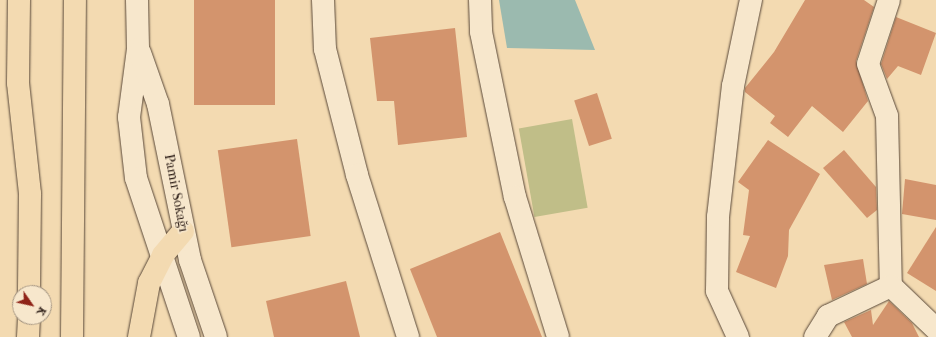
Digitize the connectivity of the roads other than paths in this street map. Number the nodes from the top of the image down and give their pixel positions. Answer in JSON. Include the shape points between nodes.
{"nodes":[{"id":1,"x":16,"y":0,"type":"edge"},
{"id":2,"x":19,"y":0,"type":"edge"},
{"id":3,"x":75,"y":0,"type":"edge"},
{"id":4,"x":137,"y":0,"type":"edge"},
{"id":5,"x":323,"y":0,"type":"edge"},
{"id":6,"x":480,"y":0,"type":"edge"},
{"id":7,"x":751,"y":0,"type":"edge"},
{"id":8,"x":889,"y":0,"type":"edge"},
{"id":9,"x":138,"y":49,"type":"junction"},
{"id":10,"x":18,"y":83,"type":"junction"},
{"id":11,"x":183,"y":231,"type":"junction"},
{"id":12,"x":163,"y":255,"type":"junction"},
{"id":13,"x":29,"y":285,"type":"edge"},
{"id":14,"x":890,"y":286,"type":"junction"},
{"id":15,"x":29,"y":325,"type":"edge"},
{"id":16,"x":936,"y":329,"type":"edge"},
{"id":17,"x":28,"y":337,"type":"edge"},
{"id":18,"x":72,"y":337,"type":"edge"},
{"id":19,"x":139,"y":337,"type":"edge"},
{"id":20,"x":189,"y":337,"type":"edge"},
{"id":21,"x":216,"y":337,"type":"edge"},
{"id":22,"x":408,"y":337,"type":"edge"},
{"id":23,"x":558,"y":337,"type":"edge"},
{"id":24,"x":738,"y":337,"type":"edge"},
{"id":25,"x":815,"y":337,"type":"edge"}],
"edges":[{"from":1,"to":10,"type":"highway"},
{"from":2,"to":10,"type":"highway"},
{"from":3,"to":18,"type":"highway"},
{"from":4,"to":9,"type":"street","name":"Pamir Sokağı"},
{"from":5,"to":22,"type":"street","via":[[329,64],[357,174]]},
{"from":6,"to":23,"type":"street","via":[[481,32],[515,197]]},
{"from":7,"to":24,"type":"street","via":[[733,86],[718,217],[717,291]]},
{"from":8,"to":14,"type":"street","via":[[868,64],[887,116]]},
{"from":9,"to":11,"type":"street","name":"Pamir Sokağı","via":[[158,104]]},
{"from":9,"to":12,"type":"street","name":"Pamir Sokağı","via":[[129,117],[136,178]]},
{"from":10,"to":13,"type":"highway","via":[[30,194]]},
{"from":11,"to":12,"type":"highway"},
{"from":11,"to":21,"type":"street","name":"Pamir Sokağı"},
{"from":12,"to":19,"type":"highway","via":[[149,283]]},
{"from":12,"to":20,"type":"street","name":"Pamir Sokağı"},
{"from":14,"to":16,"type":"street"},
{"from":14,"to":25,"type":"street","via":[[828,316]]},
{"from":15,"to":17,"type":"highway"}]}
